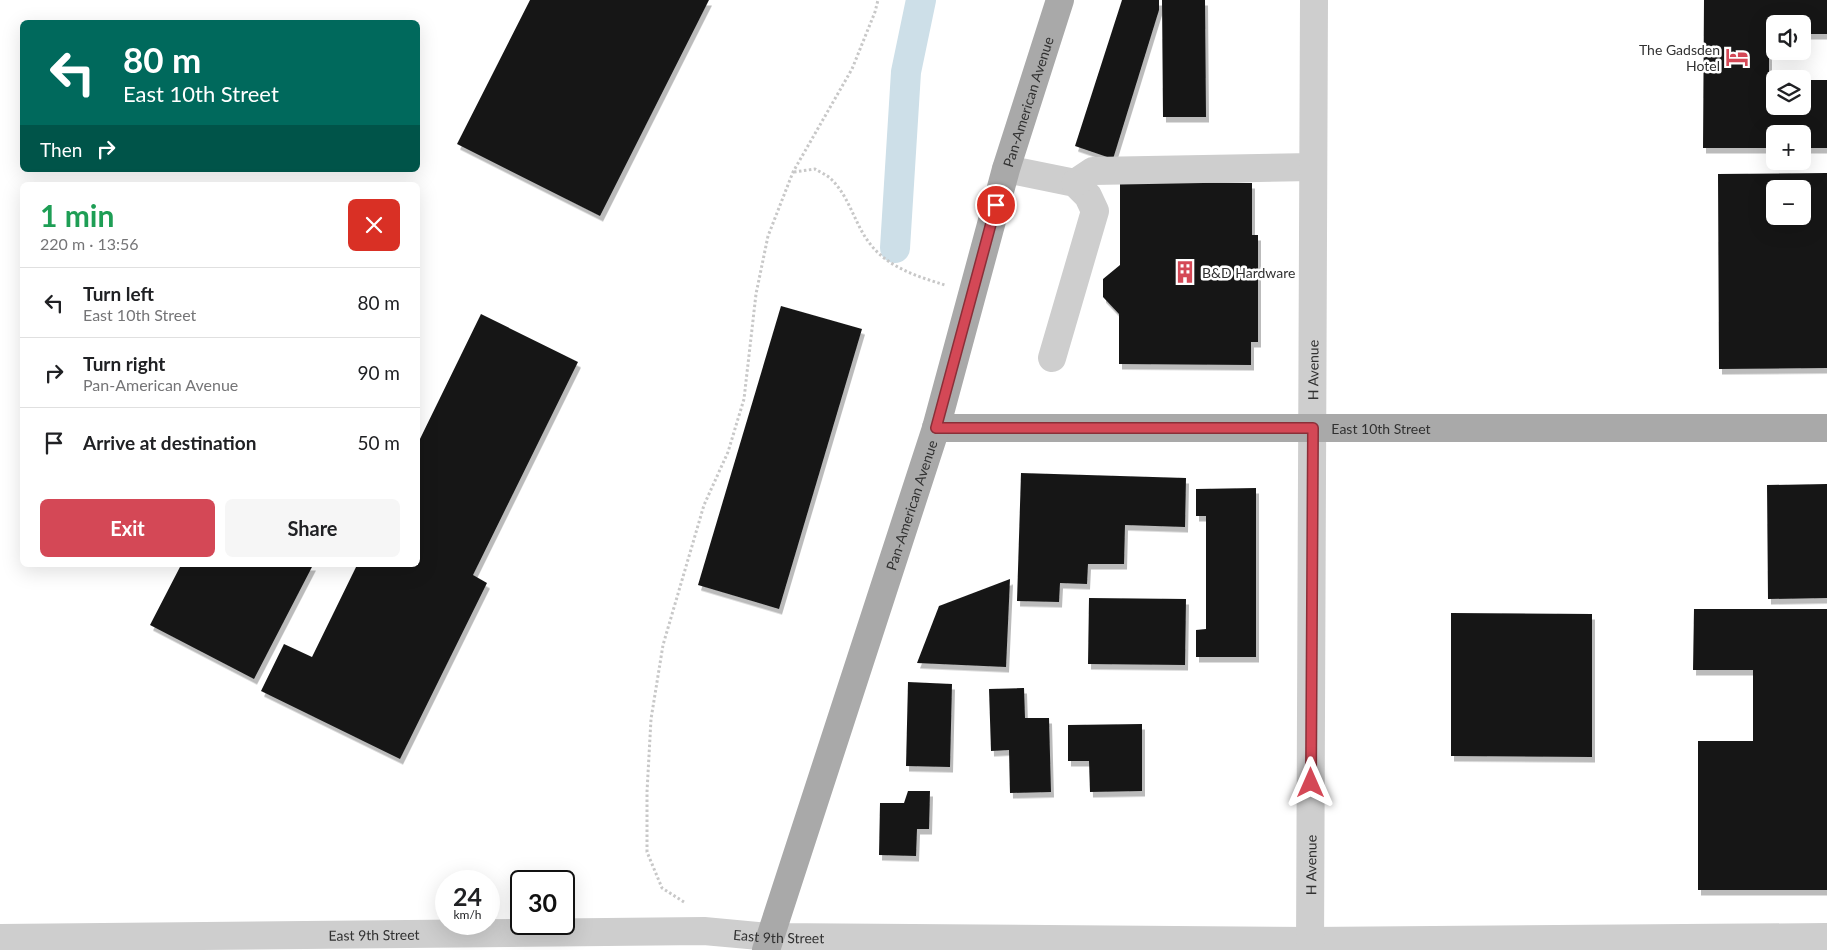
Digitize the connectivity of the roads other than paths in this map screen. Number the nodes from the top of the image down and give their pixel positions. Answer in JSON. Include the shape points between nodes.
{"nodes":[{"id":1,"x":1060,"y":0,"type":"edge"},
{"id":2,"x":1314,"y":0,"type":"edge"},
{"id":3,"x":1314,"y":167,"type":"junction"},
{"id":4,"x":1006,"y":169,"type":"junction"},
{"id":5,"x":1075,"y":183,"type":"junction"},
{"id":6,"x":1052,"y":358,"type":"dead end"},
{"id":7,"x":936,"y":428,"type":"junction"},
{"id":8,"x":1313,"y":428,"type":"junction"},
{"id":9,"x":1827,"y":428,"type":"edge"},
{"id":10,"x":1827,"y":937,"type":"edge"},
{"id":11,"x":0,"y":938,"type":"edge"},
{"id":12,"x":768,"y":944,"type":"edge"},
{"id":13,"x":1691,"y":944,"type":"edge"},
{"id":14,"x":1310,"y":945,"type":"edge"}],
"edges":[{"from":1,"to":4,"type":"main road","name":"Pan-American Avenue"},
{"from":2,"to":3,"type":"street","name":"H Avenue"},
{"from":3,"to":5,"type":"street","via":[[1093,171]]},
{"from":3,"to":8,"type":"street","name":"H Avenue"},
{"from":4,"to":5,"type":"street"},
{"from":4,"to":7,"type":"main road","name":"Pan-American Avenue"},
{"from":5,"to":6,"type":"street","via":[[1088,196],[1095,211]]},
{"from":7,"to":8,"type":"main road","name":"East 10th Street"},
{"from":7,"to":12,"type":"main road","name":"Pan-American Avenue"},
{"from":8,"to":9,"type":"main road","name":"East 10th Street"},
{"from":8,"to":14,"type":"street","name":"H Avenue"},
{"from":10,"to":13,"type":"street","name":"East 9th Street"},
{"from":11,"to":12,"type":"street","name":"East 9th Street","via":[[694,931]]},
{"from":12,"to":14,"type":"street","name":"East 9th Street"},
{"from":13,"to":14,"type":"street","name":"East 9th Street"}]}
